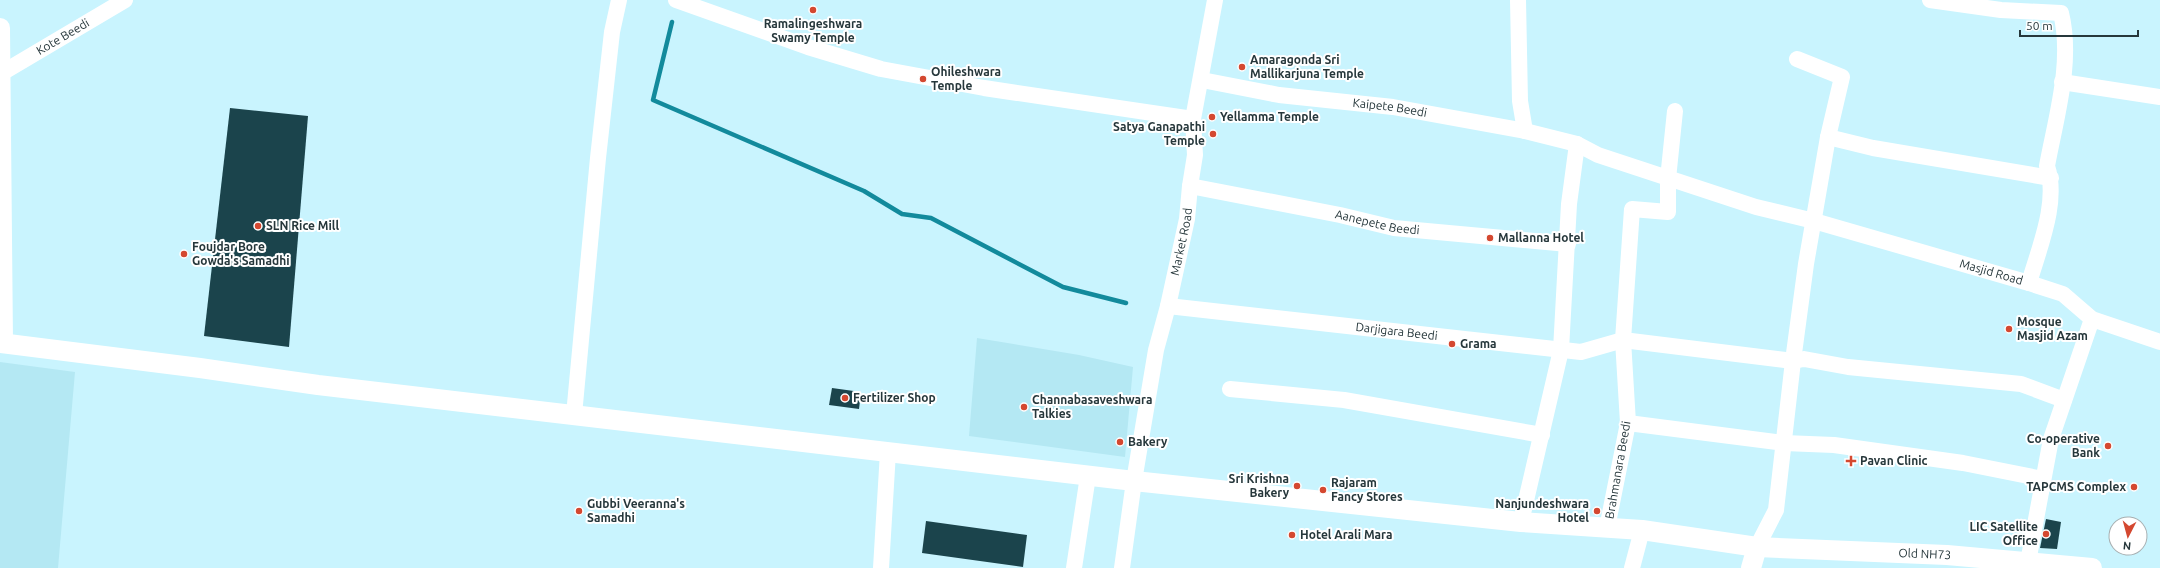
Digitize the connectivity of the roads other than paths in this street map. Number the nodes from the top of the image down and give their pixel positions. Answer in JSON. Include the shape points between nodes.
{"nodes":[{"id":1,"x":125,"y":0,"type":"edge"},
{"id":2,"x":619,"y":0,"type":"edge"},
{"id":3,"x":676,"y":0,"type":"edge"},
{"id":4,"x":1215,"y":0,"type":"edge"},
{"id":5,"x":1518,"y":0,"type":"edge"},
{"id":6,"x":1930,"y":0,"type":"edge"},
{"id":7,"x":0,"y":28,"type":"edge"},
{"id":8,"x":1797,"y":59,"type":"dead end"},
{"id":9,"x":1,"y":73,"type":"edge"},
{"id":10,"x":1202,"y":80,"type":"junction"},
{"id":11,"x":2062,"y":82,"type":"junction"},
{"id":12,"x":2160,"y":97,"type":"edge"},
{"id":13,"x":1675,"y":111,"type":"dead end"},
{"id":14,"x":1193,"y":120,"type":"junction"},
{"id":15,"x":1525,"y":131,"type":"junction"},
{"id":16,"x":1828,"y":137,"type":"junction"},
{"id":17,"x":1577,"y":144,"type":"junction"},
{"id":18,"x":2051,"y":178,"type":"junction"},
{"id":19,"x":1668,"y":179,"type":"junction"},
{"id":20,"x":1190,"y":186,"type":"junction"},
{"id":21,"x":1814,"y":221,"type":"junction"},
{"id":22,"x":1568,"y":244,"type":"junction"},
{"id":23,"x":2029,"y":283,"type":"junction"},
{"id":24,"x":1168,"y":306,"type":"junction"},
{"id":25,"x":2092,"y":319,"type":"junction"},
{"id":26,"x":1623,"y":340,"type":"junction"},
{"id":27,"x":2160,"y":342,"type":"edge"},
{"id":28,"x":2,"y":343,"type":"edge"},
{"id":29,"x":1561,"y":350,"type":"junction"},
{"id":30,"x":1793,"y":361,"type":"junction"},
{"id":31,"x":1230,"y":389,"type":"dead end"},
{"id":32,"x":2064,"y":400,"type":"junction"},
{"id":33,"x":574,"y":415,"type":"junction"},
{"id":34,"x":1628,"y":423,"type":"junction"},
{"id":35,"x":1542,"y":435,"type":"junction"},
{"id":36,"x":1784,"y":444,"type":"junction"},
{"id":37,"x":888,"y":452,"type":"junction"},
{"id":38,"x":1088,"y":476,"type":"junction"},
{"id":39,"x":2044,"y":479,"type":"junction"},
{"id":40,"x":1134,"y":481,"type":"junction"},
{"id":41,"x":1521,"y":522,"type":"junction"},
{"id":42,"x":1607,"y":528,"type":"junction"},
{"id":43,"x":1642,"y":530,"type":"junction"},
{"id":44,"x":1757,"y":547,"type":"junction"},
{"id":45,"x":2028,"y":562,"type":"junction"},
{"id":46,"x":881,"y":568,"type":"edge"},
{"id":47,"x":1074,"y":568,"type":"edge"},
{"id":48,"x":1122,"y":568,"type":"edge"},
{"id":49,"x":1632,"y":568,"type":"edge"},
{"id":50,"x":1751,"y":568,"type":"edge"},
{"id":51,"x":2092,"y":568,"type":"edge"}],
"edges":[{"from":1,"to":9,"type":"street","name":"Kote Beedi"},
{"from":2,"to":33,"type":"street","via":[[612,32],[598,158]]},
{"from":3,"to":14,"type":"street","via":[[808,47],[881,69],[984,88]]},
{"from":4,"to":10,"type":"street","name":"Market Road"},
{"from":5,"to":15,"type":"street","via":[[1520,101]]},
{"from":6,"to":11,"type":"street","via":[[2001,10],[2061,13],[2066,32]]},
{"from":7,"to":9,"type":"main road"},
{"from":8,"to":16,"type":"street","via":[[1842,76]]},
{"from":9,"to":28,"type":"main road"},
{"from":10,"to":14,"type":"street","name":"Market Road"},
{"from":10,"to":15,"type":"street","name":"Kaipete Beedi","via":[[1279,95],[1393,107]]},
{"from":11,"to":12,"type":"street"},
{"from":11,"to":18,"type":"street","via":[[2047,166]]},
{"from":13,"to":19,"type":"street"},
{"from":14,"to":20,"type":"street","name":"Market Road","via":[[1195,155]]},
{"from":15,"to":17,"type":"street","name":"Kaipete Beedi"},
{"from":16,"to":18,"type":"street","via":[[1873,148]]},
{"from":16,"to":21,"type":"street"},
{"from":17,"to":19,"type":"street","name":"Kaipete Beedi","via":[[1598,155]]},
{"from":17,"to":22,"type":"street"},
{"from":18,"to":23,"type":"street","via":[[2048,222]]},
{"from":19,"to":21,"type":"street","name":"Masjid Road","via":[[1756,207]]},
{"from":19,"to":26,"type":"street","name":"Brahmanara Beedi","via":[[1668,212],[1632,209]]},
{"from":20,"to":22,"type":"street","name":"Aanepete Beedi","via":[[1394,228]]},
{"from":20,"to":24,"type":"street","name":"Market Road","via":[[1187,219]]},
{"from":21,"to":23,"type":"street","name":"Masjid Road"},
{"from":21,"to":30,"type":"street"},
{"from":22,"to":29,"type":"street"},
{"from":23,"to":25,"type":"street","name":"Masjid Road","via":[[2063,294]]},
{"from":24,"to":29,"type":"street","name":"Darjigara Beedi","via":[[1452,341]]},
{"from":24,"to":40,"type":"street","name":"Market Road","via":[[1156,350]]},
{"from":25,"to":27,"type":"street","name":"Masjid Road"},
{"from":25,"to":32,"type":"street"},
{"from":26,"to":29,"type":"street","name":"Darjigara Beedi","via":[[1581,352]]},
{"from":26,"to":30,"type":"street"},
{"from":26,"to":34,"type":"street","name":"Brahmanara Beedi"},
{"from":28,"to":33,"type":"main road","name":"Old NH73","via":[[318,385]]},
{"from":29,"to":35,"type":"street"},
{"from":30,"to":32,"type":"street","via":[[1804,359],[1848,367],[2020,384]]},
{"from":30,"to":36,"type":"street"},
{"from":31,"to":35,"type":"street","via":[[1344,400]]},
{"from":32,"to":39,"type":"street","via":[[2051,439]]},
{"from":33,"to":37,"type":"main road","name":"Old NH73"},
{"from":34,"to":36,"type":"street"},
{"from":34,"to":42,"type":"street","name":"Brahmanara Beedi"},
{"from":35,"to":41,"type":"street"},
{"from":36,"to":39,"type":"street","via":[[1834,445],[1962,463]]},
{"from":36,"to":44,"type":"street","via":[[1776,510]]},
{"from":37,"to":38,"type":"main road","name":"Old NH73"},
{"from":37,"to":46,"type":"street"},
{"from":38,"to":40,"type":"main road","name":"Old NH73"},
{"from":38,"to":47,"type":"street"},
{"from":39,"to":45,"type":"street"},
{"from":40,"to":41,"type":"main road","name":"Old NH73"},
{"from":40,"to":48,"type":"street","name":"Market Road"},
{"from":41,"to":42,"type":"main road","name":"Old NH73"},
{"from":42,"to":43,"type":"main road","name":"Old NH73"},
{"from":43,"to":44,"type":"main road","name":"Old NH73"},
{"from":43,"to":49,"type":"street"},
{"from":44,"to":45,"type":"main road","name":"Old NH73","via":[[1947,555]]},
{"from":44,"to":50,"type":"main road"},
{"from":45,"to":51,"type":"main road","name":"Old NH73"}]}
